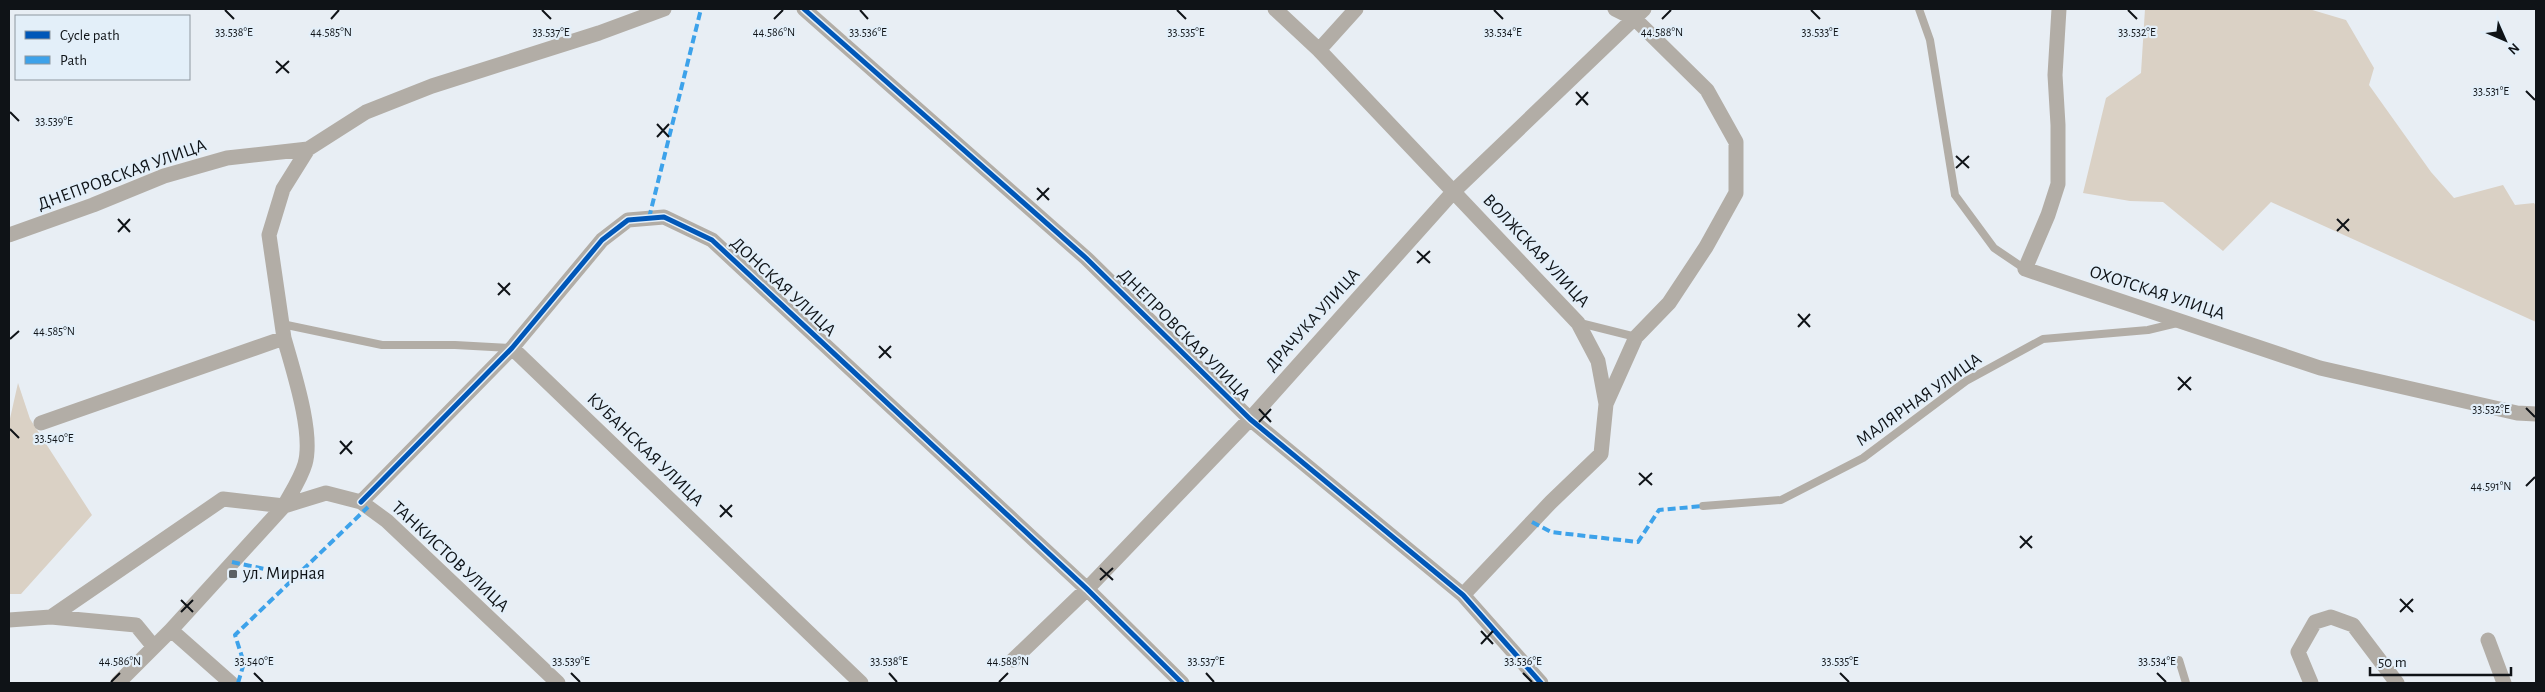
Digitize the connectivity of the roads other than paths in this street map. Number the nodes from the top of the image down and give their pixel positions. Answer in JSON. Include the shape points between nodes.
{"nodes":[{"id":1,"x":664,"y":9,"type":"edge"},
{"id":2,"x":804,"y":9,"type":"edge"},
{"id":3,"x":1275,"y":9,"type":"edge"},
{"id":4,"x":1356,"y":9,"type":"edge"},
{"id":5,"x":1615,"y":9,"type":"edge"},
{"id":6,"x":1919,"y":9,"type":"edge"},
{"id":7,"x":2058,"y":9,"type":"edge"},
{"id":8,"x":1639,"y":14,"type":"edge"},
{"id":9,"x":1319,"y":50,"type":"junction"},
{"id":10,"x":308,"y":149,"type":"junction"},
{"id":11,"x":1454,"y":191,"type":"junction"},
{"id":12,"x":9,"y":236,"type":"edge"},
{"id":13,"x":2025,"y":269,"type":"junction"},
{"id":14,"x":2183,"y":321,"type":"junction"},
{"id":15,"x":1578,"y":323,"type":"junction"},
{"id":16,"x":283,"y":331,"type":"junction"},
{"id":17,"x":1636,"y":337,"type":"junction"},
{"id":18,"x":512,"y":348,"type":"junction"},
{"id":19,"x":1606,"y":404,"type":"junction"},
{"id":20,"x":2536,"y":414,"type":"edge"},
{"id":21,"x":1250,"y":420,"type":"junction"},
{"id":22,"x":41,"y":424,"type":"dead end"},
{"id":23,"x":361,"y":502,"type":"junction"},
{"id":24,"x":284,"y":506,"type":"junction"},
{"id":25,"x":1703,"y":506,"type":"dead end"},
{"id":26,"x":1087,"y":589,"type":"junction"},
{"id":27,"x":1463,"y":595,"type":"junction"},
{"id":28,"x":51,"y":618,"type":"junction"},
{"id":29,"x":9,"y":620,"type":"edge"},
{"id":30,"x":171,"y":630,"type":"junction"},
{"id":31,"x":2488,"y":640,"type":"dead end"},
{"id":32,"x":154,"y":647,"type":"junction"},
{"id":33,"x":1013,"y":660,"type":"dead end"},
{"id":34,"x":2179,"y":660,"type":"dead end"},
{"id":35,"x":2396,"y":682,"type":"edge"},
{"id":36,"x":118,"y":683,"type":"edge"},
{"id":37,"x":231,"y":683,"type":"edge"},
{"id":38,"x":558,"y":683,"type":"edge"},
{"id":39,"x":861,"y":683,"type":"edge"},
{"id":40,"x":1182,"y":683,"type":"edge"},
{"id":41,"x":1541,"y":683,"type":"edge"},
{"id":42,"x":2186,"y":683,"type":"edge"},
{"id":43,"x":2311,"y":683,"type":"edge"},
{"id":44,"x":2504,"y":683,"type":"edge"}],
"edges":[{"from":1,"to":10,"type":"street","name":"ДНЕПРОВСКАЯ УЛИЦА","via":[[366,112]]},
{"from":2,"to":21,"type":"street","name":"ДНЕПРОВСКАЯ УЛИЦА","via":[[1086,258]]},
{"from":3,"to":9,"type":"street","name":"ВОЛЖСКАЯ УЛИЦА"},
{"from":4,"to":9,"type":"street"},
{"from":5,"to":8,"type":"street"},
{"from":6,"to":13,"type":"lane","via":[[1930,40],[1955,195],[1994,248]]},
{"from":7,"to":13,"type":"street","via":[[2055,76],[2058,184]]},
{"from":8,"to":11,"type":"street","name":"ДРАЧУКА УЛИЦА"},
{"from":8,"to":17,"type":"street","via":[[1707,90],[1736,142],[1736,193],[1669,303]]},
{"from":9,"to":11,"type":"street","name":"ВОЛЖСКАЯ УЛИЦА"},
{"from":10,"to":12,"type":"street","name":"ДНЕПРОВСКАЯ УЛИЦА","via":[[227,158],[164,176]]},
{"from":10,"to":16,"type":"street","name":"ДНЕПРОВСКАЯ УЛИЦА","via":[[283,189],[269,236]]},
{"from":11,"to":15,"type":"street","name":"ВОЛЖСКАЯ УЛИЦА"},
{"from":11,"to":21,"type":"street","name":"ДРАЧУКА УЛИЦА"},
{"from":13,"to":14,"type":"street","name":"ОХОТСКАЯ УЛИЦА"},
{"from":14,"to":20,"type":"street","name":"ОХОТСКАЯ УЛИЦА","via":[[2320,368],[2517,413]]},
{"from":14,"to":25,"type":"lane","name":"МАЛЯРНАЯ УЛИЦА","via":[[2148,330],[2043,339],[1966,381],[1863,458],[1781,500]]},
{"from":15,"to":17,"type":"lane"},
{"from":15,"to":19,"type":"street","name":"ВОЛЖСКАЯ УЛИЦА","via":[[1598,362]]},
{"from":16,"to":18,"type":"lane","via":[[382,346]]},
{"from":16,"to":22,"type":"street"},
{"from":16,"to":24,"type":"street","via":[[308,443],[305,464]]},
{"from":17,"to":19,"type":"street"},
{"from":18,"to":23,"type":"street","name":"ДОНСКАЯ УЛИЦА"},
{"from":18,"to":26,"type":"street","name":"ДОНСКАЯ УЛИЦА","via":[[602,240],[628,220],[664,217],[712,240]]},
{"from":18,"to":39,"type":"street","name":"КУБАНСКАЯ УЛИЦА"},
{"from":19,"to":27,"type":"street","name":"ВОЛЖСКАЯ УЛИЦА","via":[[1601,454]]},
{"from":21,"to":26,"type":"street","name":"ДРАЧУКА УЛИЦА"},
{"from":21,"to":27,"type":"street","name":"ДНЕПРОВСКАЯ УЛИЦА"},
{"from":23,"to":24,"type":"street","name":"ТАНКИСТОВ УЛИЦА","via":[[326,493]]},
{"from":23,"to":38,"type":"street","name":"ТАНКИСТОВ УЛИЦА","via":[[386,521]]},
{"from":24,"to":28,"type":"street","via":[[223,499]]},
{"from":24,"to":30,"type":"street"},
{"from":26,"to":33,"type":"street","name":"ДРАЧУКА УЛИЦА"},
{"from":26,"to":40,"type":"street","name":"ДОНСКАЯ УЛИЦА"},
{"from":27,"to":41,"type":"street","name":"ДНЕПРОВСКАЯ УЛИЦА"},
{"from":28,"to":29,"type":"street"},
{"from":28,"to":32,"type":"street","via":[[136,625]]},
{"from":30,"to":32,"type":"street"},
{"from":30,"to":37,"type":"street"},
{"from":31,"to":44,"type":"street"},
{"from":32,"to":36,"type":"street"},
{"from":34,"to":42,"type":"lane"},
{"from":35,"to":43,"type":"street","via":[[2353,625],[2331,617],[2315,622],[2298,652]]}]}
